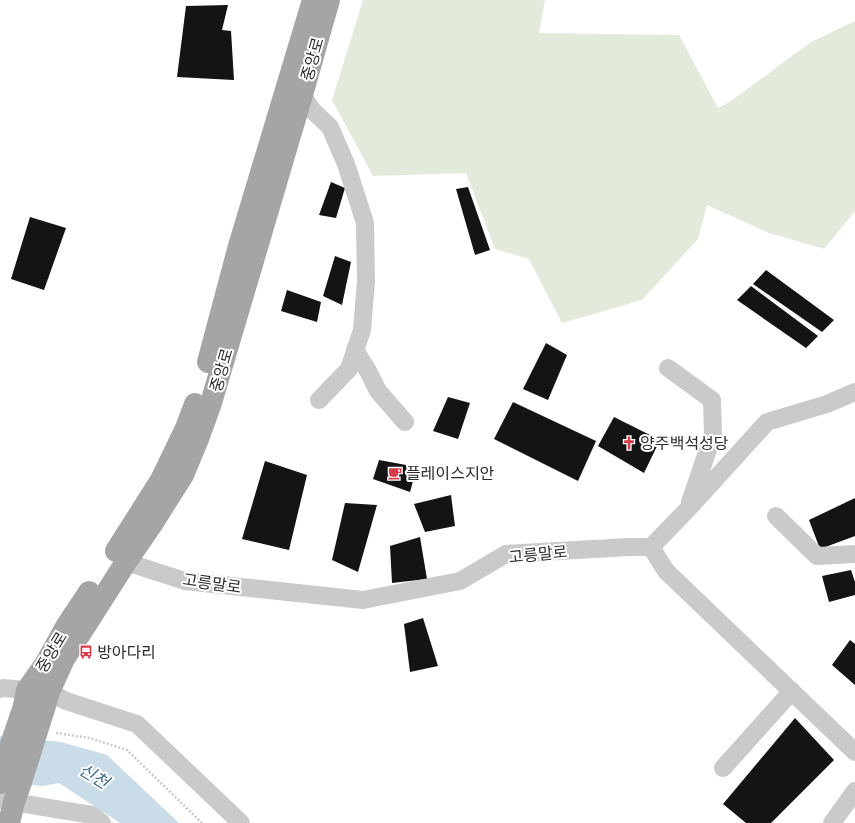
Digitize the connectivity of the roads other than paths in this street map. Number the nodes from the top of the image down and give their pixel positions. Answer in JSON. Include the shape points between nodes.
{"nodes":[{"id":1,"x":313,"y":0,"type":"edge"},
{"id":2,"x":329,"y":0,"type":"edge"},
{"id":3,"x":302,"y":95,"type":"junction"},
{"id":4,"x":355,"y":350,"type":"junction"},
{"id":5,"x":668,"y":368,"type":"dead end"},
{"id":6,"x":855,"y":392,"type":"edge"},
{"id":7,"x":319,"y":400,"type":"dead end"},
{"id":8,"x":405,"y":422,"type":"dead end"},
{"id":9,"x":688,"y":509,"type":"junction"},
{"id":10,"x":776,"y":516,"type":"dead end"},
{"id":11,"x":651,"y":547,"type":"junction"},
{"id":12,"x":855,"y":555,"type":"edge"},
{"id":13,"x":126,"y":562,"type":"junction"},
{"id":14,"x":0,"y":689,"type":"edge"},
{"id":15,"x":792,"y":692,"type":"junction"},
{"id":16,"x":36,"y":699,"type":"junction"},
{"id":17,"x":855,"y":752,"type":"edge"},
{"id":18,"x":723,"y":768,"type":"dead end"},
{"id":19,"x":0,"y":783,"type":"edge"},
{"id":20,"x":855,"y":791,"type":"edge"},
{"id":21,"x":12,"y":795,"type":"edge"},
{"id":22,"x":9,"y":823,"type":"edge"},
{"id":23,"x":102,"y":823,"type":"edge"},
{"id":24,"x":241,"y":823,"type":"edge"},
{"id":25,"x":832,"y":823,"type":"edge"}],
"edges":[{"from":1,"to":16,"type":"main road","name":"중앙로","via":[[239,246],[199,394],[186,428],[161,480],[46,663]]},
{"from":2,"to":3,"type":"main road","name":"중앙로"},
{"from":3,"to":4,"type":"street","via":[[330,127],[346,164],[365,223],[366,281],[362,330]]},
{"from":3,"to":13,"type":"main road","name":"중앙로","via":[[211,403],[198,439],[183,475]]},
{"from":4,"to":7,"type":"street","via":[[349,370]]},
{"from":4,"to":8,"type":"street","via":[[378,391]]},
{"from":5,"to":9,"type":"street","via":[[712,400],[713,435]]},
{"from":6,"to":9,"type":"street","via":[[827,404],[767,422]]},
{"from":9,"to":11,"type":"street"},
{"from":10,"to":12,"type":"street","via":[[817,556]]},
{"from":11,"to":13,"type":"street","name":"고릉말로","via":[[506,554],[460,581],[363,600],[185,581]]},
{"from":11,"to":15,"type":"street","via":[[666,571]]},
{"from":13,"to":16,"type":"main road","name":"중앙로"},
{"from":14,"to":16,"type":"street"},
{"from":15,"to":17,"type":"street"},
{"from":15,"to":18,"type":"street"},
{"from":16,"to":19,"type":"main road","bridge":true,"via":[[6,759]]},
{"from":16,"to":21,"type":"main road","bridge":true},
{"from":16,"to":24,"type":"street","via":[[66,701],[138,724]]},
{"from":20,"to":25,"type":"street"},
{"from":21,"to":22,"type":"main road"},
{"from":21,"to":23,"type":"street","via":[[92,815]]}]}
